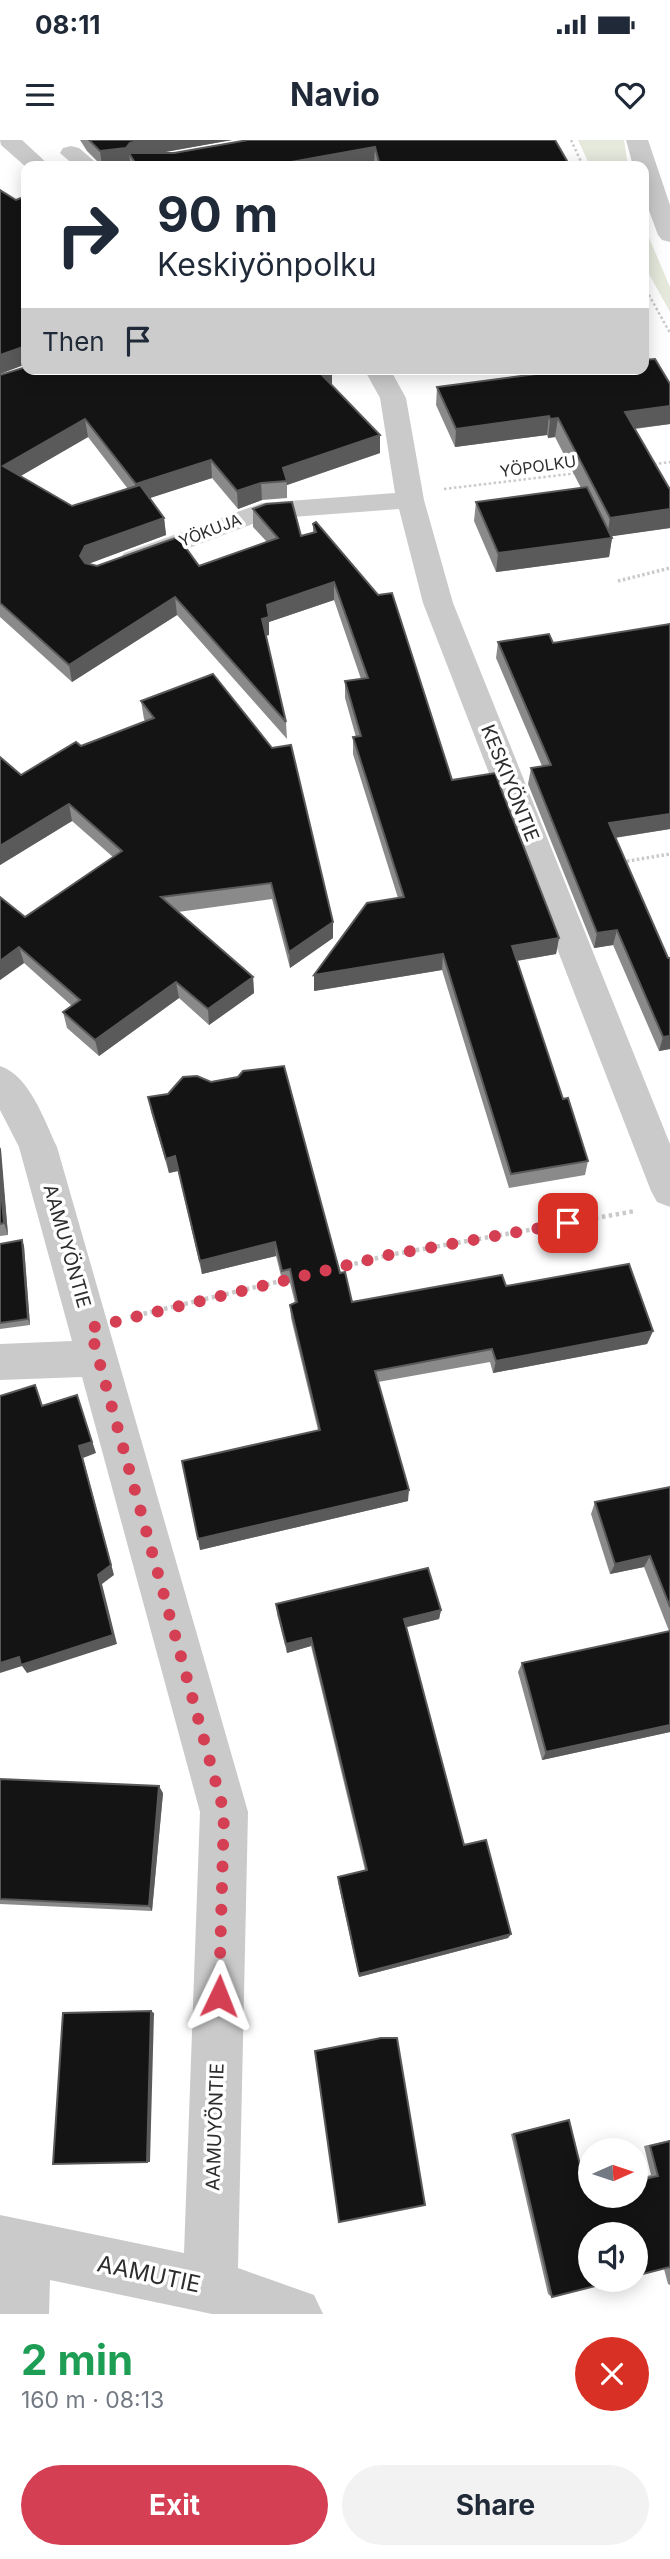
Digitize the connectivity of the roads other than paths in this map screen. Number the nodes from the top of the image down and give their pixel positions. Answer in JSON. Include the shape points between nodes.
{"nodes":[{"id":1,"x":9,"y":140,"type":"edge"},
{"id":2,"x":638,"y":140,"type":"edge"},
{"id":3,"x":33,"y":161,"type":"edge"},
{"id":4,"x":644,"y":161,"type":"edge"},
{"id":5,"x":649,"y":179,"type":"edge"},
{"id":6,"x":670,"y":235,"type":"edge"},
{"id":7,"x":380,"y":375,"type":"edge"},
{"id":8,"x":409,"y":496,"type":"junction"},
{"id":9,"x":111,"y":568,"type":"edge"},
{"id":10,"x":0,"y":1081,"type":"edge"},
{"id":11,"x":670,"y":1191,"type":"edge"},
{"id":12,"x":94,"y":1343,"type":"junction"},
{"id":13,"x":0,"y":1362,"type":"edge"},
{"id":14,"x":13,"y":2245,"type":"edge"},
{"id":15,"x":210,"y":2286,"type":"junction"},
{"id":16,"x":21,"y":2314,"type":"edge"},
{"id":17,"x":295,"y":2314,"type":"edge"}],
"edges":[{"from":1,"to":3,"type":"street"},
{"from":2,"to":4,"type":"street"},
{"from":5,"to":6,"type":"street"},
{"from":7,"to":8,"type":"street","name":"KESKIYÖNTIE","via":[[393,398]]},
{"from":8,"to":9,"type":"street","name":"YÖKUJA","via":[[262,511]]},
{"from":8,"to":11,"type":"street","name":"KESKIYÖNTIE","via":[[438,603]]},
{"from":10,"to":12,"type":"street","name":"AAMUYÖNTIE","via":[[22,1111],[38,1147]]},
{"from":12,"to":13,"type":"street"},
{"from":12,"to":15,"type":"street","name":"AAMUYÖNTIE","via":[[224,1812]]},
{"from":14,"to":15,"type":"street","name":"AAMUTIE"},
{"from":14,"to":16,"type":"street"},
{"from":15,"to":17,"type":"street","name":"AAMUTIE"}]}
